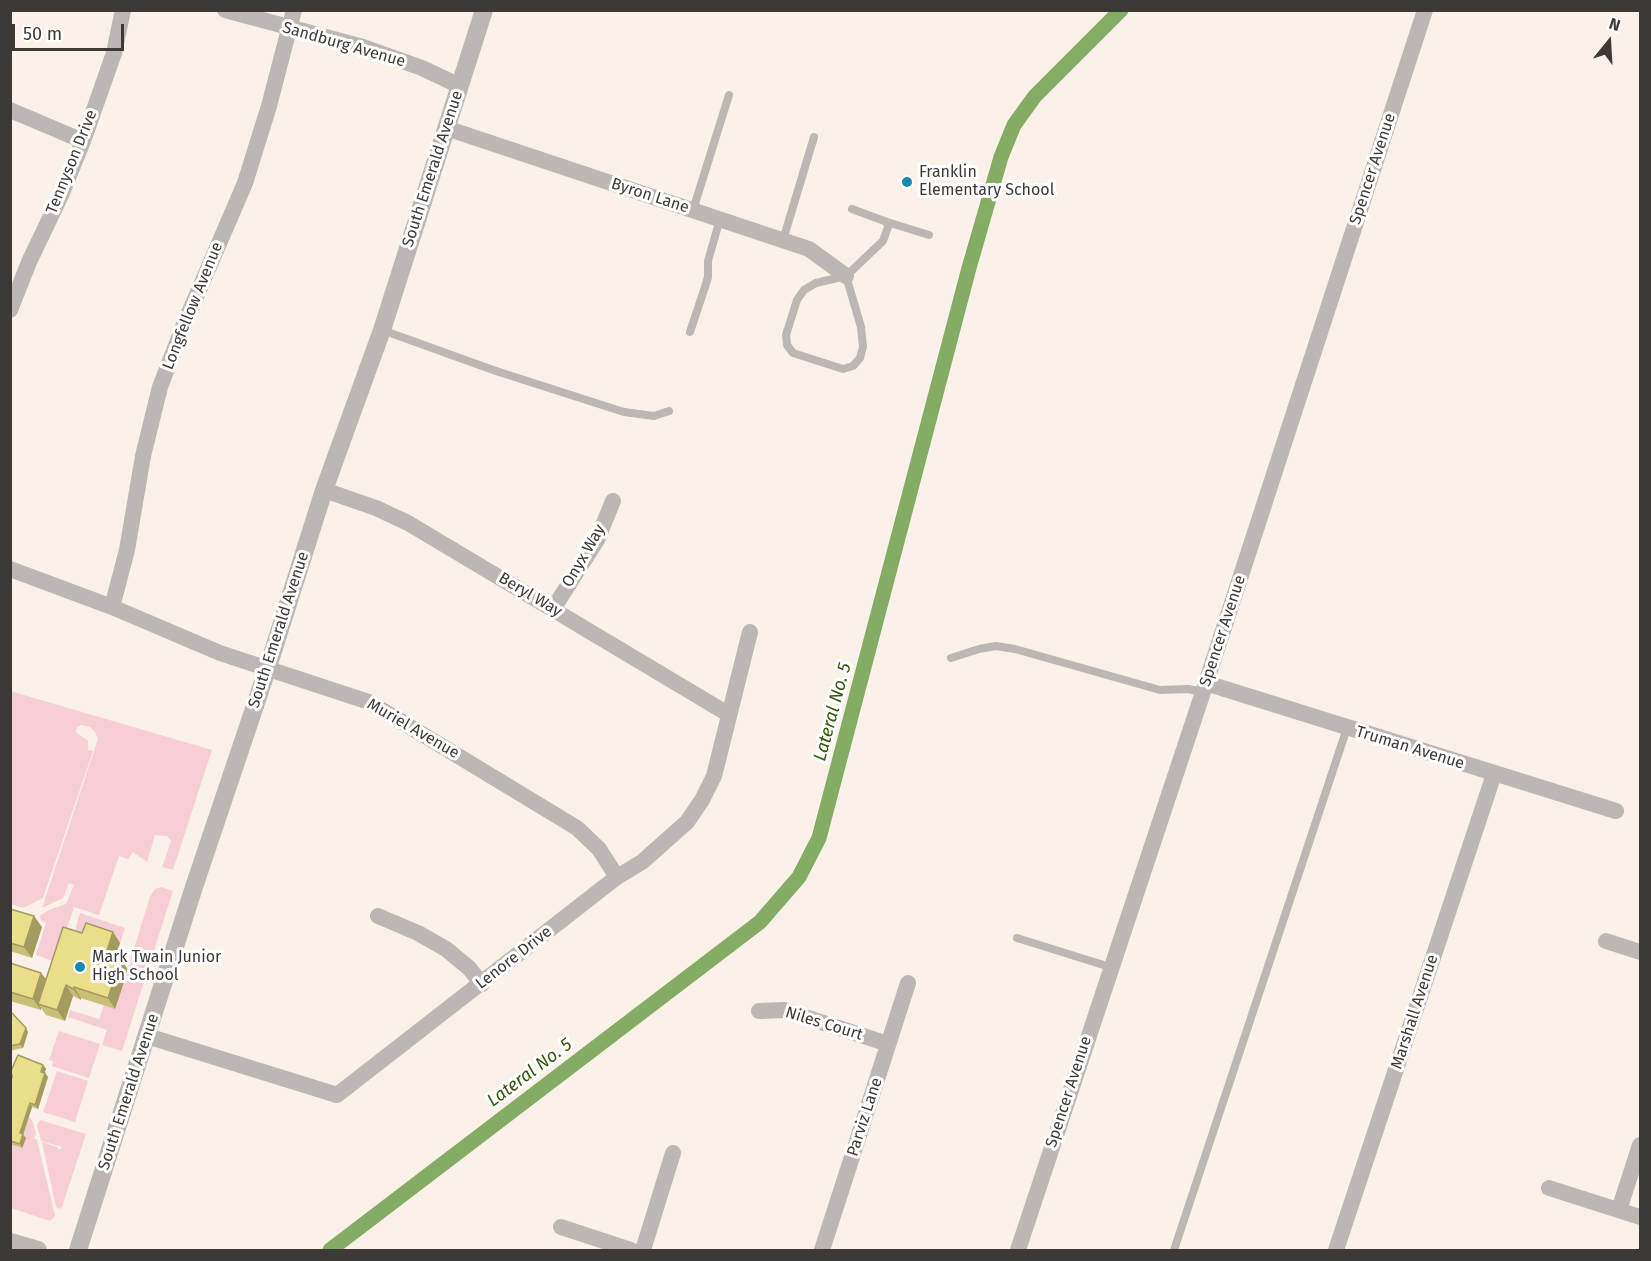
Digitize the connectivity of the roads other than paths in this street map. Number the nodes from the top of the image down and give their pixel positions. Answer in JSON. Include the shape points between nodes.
{"nodes":[{"id":1,"x":123,"y":10,"type":"edge"},
{"id":2,"x":225,"y":10,"type":"edge"},
{"id":3,"x":294,"y":10,"type":"edge"},
{"id":4,"x":484,"y":10,"type":"edge"},
{"id":5,"x":1425,"y":10,"type":"edge"},
{"id":6,"x":289,"y":29,"type":"junction"},
{"id":7,"x":460,"y":86,"type":"junction"},
{"id":8,"x":729,"y":95,"type":"dead end"},
{"id":9,"x":10,"y":110,"type":"edge"},
{"id":10,"x":446,"y":128,"type":"junction"},
{"id":11,"x":814,"y":137,"type":"dead end"},
{"id":12,"x":83,"y":141,"type":"junction"},
{"id":13,"x":852,"y":209,"type":"dead end"},
{"id":14,"x":693,"y":210,"type":"junction"},
{"id":15,"x":720,"y":219,"type":"junction"},
{"id":16,"x":887,"y":222,"type":"junction"},
{"id":17,"x":929,"y":235,"type":"dead end"},
{"id":18,"x":783,"y":240,"type":"junction"},
{"id":19,"x":846,"y":276,"type":"junction"},
{"id":20,"x":10,"y":310,"type":"edge"},
{"id":21,"x":382,"y":330,"type":"junction"},
{"id":22,"x":690,"y":332,"type":"dead end"},
{"id":23,"x":669,"y":411,"type":"dead end"},
{"id":24,"x":324,"y":490,"type":"junction"},
{"id":25,"x":613,"y":501,"type":"dead end"},
{"id":26,"x":10,"y":569,"type":"edge"},
{"id":27,"x":112,"y":607,"type":"junction"},
{"id":28,"x":553,"y":609,"type":"junction"},
{"id":29,"x":750,"y":632,"type":"dead end"},
{"id":30,"x":951,"y":658,"type":"dead end"},
{"id":31,"x":268,"y":667,"type":"junction"},
{"id":32,"x":1204,"y":687,"type":"junction"},
{"id":33,"x":728,"y":714,"type":"junction"},
{"id":34,"x":1347,"y":728,"type":"junction"},
{"id":35,"x":1494,"y":774,"type":"junction"},
{"id":36,"x":1616,"y":811,"type":"dead end"},
{"id":37,"x":617,"y":876,"type":"junction"},
{"id":38,"x":378,"y":916,"type":"dead end"},
{"id":39,"x":1017,"y":938,"type":"dead end"},
{"id":40,"x":1606,"y":941,"type":"dead end"},
{"id":41,"x":1641,"y":952,"type":"edge"},
{"id":42,"x":1110,"y":967,"type":"junction"},
{"id":43,"x":908,"y":983,"type":"dead end"},
{"id":44,"x":482,"y":984,"type":"junction"},
{"id":45,"x":759,"y":1011,"type":"dead end"},
{"id":46,"x":147,"y":1036,"type":"junction"},
{"id":47,"x":888,"y":1044,"type":"junction"},
{"id":48,"x":1641,"y":1145,"type":"edge"},
{"id":49,"x":673,"y":1153,"type":"dead end"},
{"id":50,"x":1549,"y":1188,"type":"dead end"},
{"id":51,"x":1619,"y":1210,"type":"junction"},
{"id":52,"x":1641,"y":1217,"type":"edge"},
{"id":53,"x":561,"y":1227,"type":"dead end"},
{"id":54,"x":10,"y":1242,"type":"edge"},
{"id":55,"x":38,"y":1251,"type":"edge"},
{"id":56,"x":78,"y":1251,"type":"edge"},
{"id":57,"x":631,"y":1251,"type":"edge"},
{"id":58,"x":644,"y":1251,"type":"edge"},
{"id":59,"x":822,"y":1251,"type":"edge"},
{"id":60,"x":1018,"y":1251,"type":"edge"},
{"id":61,"x":1174,"y":1251,"type":"edge"},
{"id":62,"x":1336,"y":1251,"type":"edge"}],
"edges":[{"from":1,"to":12,"type":"street","name":"Tennyson Drive","via":[[114,53]]},
{"from":2,"to":6,"type":"street","name":"Sandburg Avenue"},
{"from":3,"to":6,"type":"street","name":"Longfellow Avenue"},
{"from":4,"to":7,"type":"street","name":"South Emerald Avenue"},
{"from":5,"to":32,"type":"street","name":"Spencer Avenue"},
{"from":6,"to":7,"type":"street","name":"Sandburg Avenue","via":[[363,47]]},
{"from":6,"to":27,"type":"street","name":"Longfellow Avenue","via":[[245,183],[160,387]]},
{"from":7,"to":10,"type":"street","name":"South Emerald Avenue"},
{"from":8,"to":14,"type":"lane"},
{"from":9,"to":12,"type":"street"},
{"from":10,"to":14,"type":"street","name":"Byron Lane"},
{"from":10,"to":21,"type":"street","name":"South Emerald Avenue"},
{"from":11,"to":18,"type":"lane"},
{"from":12,"to":20,"type":"street","name":"Tennyson Drive"},
{"from":13,"to":16,"type":"lane"},
{"from":14,"to":15,"type":"street","name":"Byron Lane"},
{"from":15,"to":18,"type":"street","name":"Byron Lane"},
{"from":15,"to":22,"type":"lane","via":[[708,261],[708,277]]},
{"from":16,"to":17,"type":"lane"},
{"from":16,"to":19,"type":"lane","via":[[883,241]]},
{"from":18,"to":19,"type":"street","name":"Byron Lane","via":[[809,249]]},
{"from":19,"to":19,"type":"lane","via":[[816,284],[804,290],[797,300],[786,335],[793,353],[843,369],[860,358],[861,327]]},
{"from":21,"to":23,"type":"lane","via":[[624,412],[654,416]]},
{"from":21,"to":24,"type":"street","name":"South Emerald Avenue"},
{"from":24,"to":28,"type":"street","name":"Beryl Way","via":[[408,523]]},
{"from":24,"to":31,"type":"street","name":"South Emerald Avenue"},
{"from":25,"to":28,"type":"street","name":"Onyx Way","via":[[597,540]]},
{"from":26,"to":27,"type":"street","name":"Muriel Avenue"},
{"from":27,"to":31,"type":"street","name":"Muriel Avenue","via":[[220,653]]},
{"from":28,"to":33,"type":"street","name":"Beryl Way"},
{"from":29,"to":33,"type":"street","name":"Lenore Drive"},
{"from":30,"to":32,"type":"lane","via":[[996,646],[1160,690]]},
{"from":31,"to":37,"type":"street","name":"Muriel Avenue","via":[[369,702],[577,828],[599,849]]},
{"from":31,"to":46,"type":"street","name":"South Emerald Avenue"},
{"from":32,"to":34,"type":"street","name":"Truman Avenue"},
{"from":32,"to":42,"type":"street","name":"Spencer Avenue"},
{"from":33,"to":37,"type":"street","name":"Lenore Drive","via":[[714,776],[692,815],[642,862]]},
{"from":34,"to":35,"type":"street","name":"Truman Avenue"},
{"from":34,"to":61,"type":"lane"},
{"from":35,"to":36,"type":"street","name":"Truman Avenue"},
{"from":35,"to":62,"type":"street","name":"Marshall Avenue"},
{"from":37,"to":44,"type":"street","name":"Lenore Drive"},
{"from":38,"to":44,"type":"street","via":[[446,949]]},
{"from":39,"to":42,"type":"lane"},
{"from":40,"to":41,"type":"street"},
{"from":42,"to":60,"type":"street","name":"Spencer Avenue"},
{"from":43,"to":47,"type":"street","name":"Parviz Lane"},
{"from":44,"to":46,"type":"street","name":"Lenore Drive","via":[[337,1095]]},
{"from":45,"to":47,"type":"street","name":"Niles Court","via":[[784,1010]]},
{"from":46,"to":56,"type":"street","name":"South Emerald Avenue"},
{"from":47,"to":59,"type":"street","name":"Parviz Lane"},
{"from":48,"to":51,"type":"street"},
{"from":49,"to":58,"type":"street"},
{"from":50,"to":51,"type":"street"},
{"from":51,"to":52,"type":"street"},
{"from":53,"to":57,"type":"street"},
{"from":54,"to":55,"type":"street"}]}
